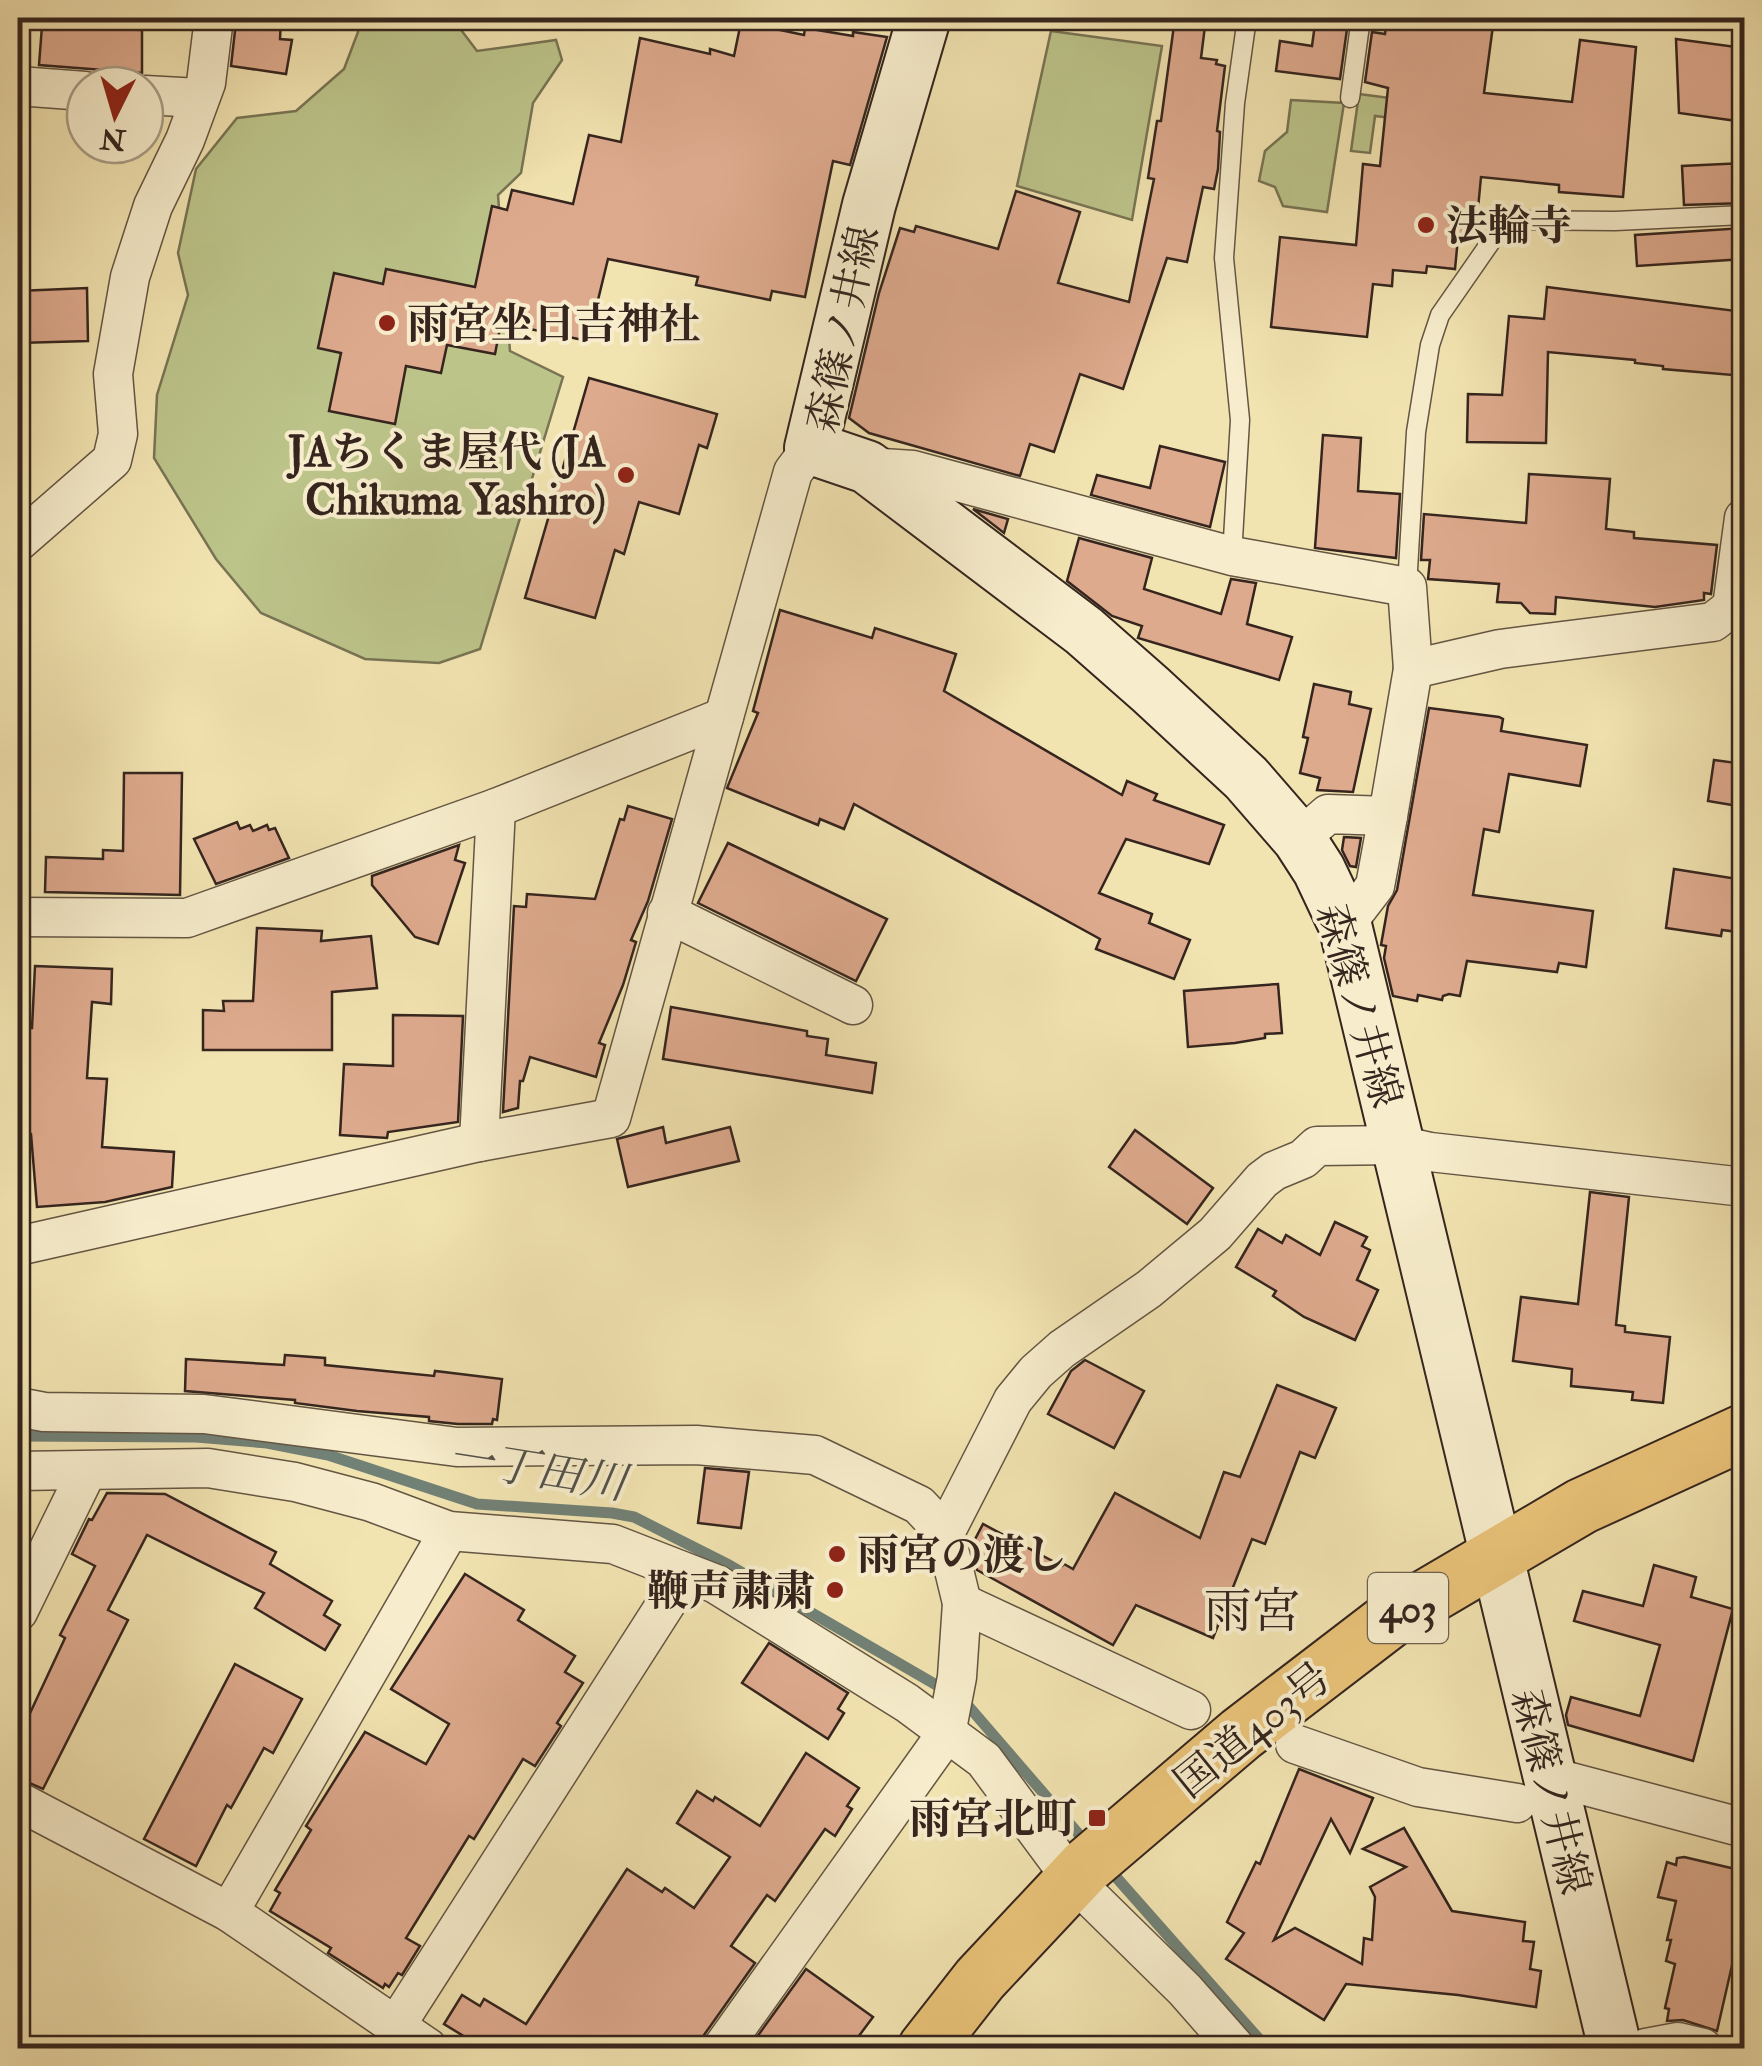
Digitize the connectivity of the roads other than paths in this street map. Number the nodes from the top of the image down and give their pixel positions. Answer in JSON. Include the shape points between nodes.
{"nodes":[{"id":1,"x":214,"y":18,"type":"edge"},
{"id":2,"x":924,"y":18,"type":"edge"},
{"id":3,"x":1247,"y":18,"type":"edge"},
{"id":4,"x":1361,"y":18,"type":"edge"},
{"id":5,"x":18,"y":86,"type":"edge"},
{"id":6,"x":65,"y":90,"type":"edge"},
{"id":7,"x":165,"y":95,"type":"edge"},
{"id":8,"x":199,"y":98,"type":"junction"},
{"id":9,"x":1350,"y":98,"type":"dead end"},
{"id":10,"x":1744,"y":214,"type":"edge"},
{"id":11,"x":811,"y":448,"type":"junction"},
{"id":12,"x":867,"y":467,"type":"junction"},
{"id":13,"x":1744,"y":518,"type":"edge"},
{"id":14,"x":18,"y":542,"type":"edge"},
{"id":15,"x":1232,"y":556,"type":"junction"},
{"id":16,"x":1407,"y":587,"type":"junction"},
{"id":17,"x":1738,"y":608,"type":"edge"},
{"id":18,"x":1413,"y":669,"type":"junction"},
{"id":19,"x":724,"y":717,"type":"junction"},
{"id":20,"x":496,"y":808,"type":"junction"},
{"id":21,"x":1388,"y":816,"type":"junction"},
{"id":22,"x":1299,"y":838,"type":"junction"},
{"id":23,"x":668,"y":913,"type":"junction"},
{"id":24,"x":18,"y":917,"type":"edge"},
{"id":25,"x":1346,"y":925,"type":"junction"},
{"id":26,"x":853,"y":1004,"type":"dead end"},
{"id":27,"x":479,"y":1142,"type":"junction"},
{"id":28,"x":1399,"y":1145,"type":"junction"},
{"id":29,"x":1744,"y":1187,"type":"edge"},
{"id":30,"x":18,"y":1246,"type":"edge"},
{"id":31,"x":18,"y":1407,"type":"edge"},
{"id":32,"x":1744,"y":1432,"type":"edge"},
{"id":33,"x":87,"y":1470,"type":"junction"},
{"id":34,"x":18,"y":1471,"type":"edge"},
{"id":35,"x":449,"y":1531,"type":"junction"},
{"id":36,"x":945,"y":1534,"type":"junction"},
{"id":37,"x":1495,"y":1554,"type":"junction"},
{"id":38,"x":685,"y":1574,"type":"junction"},
{"id":39,"x":962,"y":1603,"type":"junction"},
{"id":40,"x":18,"y":1612,"type":"edge"},
{"id":41,"x":951,"y":1707,"type":"junction"},
{"id":42,"x":1191,"y":1710,"type":"dead end"},
{"id":43,"x":1295,"y":1744,"type":"dead end"},
{"id":44,"x":1532,"y":1790,"type":"junction"},
{"id":45,"x":18,"y":1801,"type":"edge"},
{"id":46,"x":1744,"y":1828,"type":"edge"},
{"id":47,"x":1089,"y":1863,"type":"junction"},
{"id":48,"x":229,"y":1912,"type":"junction"},
{"id":49,"x":395,"y":2027,"type":"junction"},
{"id":50,"x":428,"y":2048,"type":"edge"},
{"id":51,"x":722,"y":2048,"type":"edge"},
{"id":52,"x":926,"y":2048,"type":"edge"},
{"id":53,"x":1236,"y":2048,"type":"edge"},
{"id":54,"x":1615,"y":2048,"type":"edge"},
{"id":55,"x":1646,"y":2048,"type":"edge"},
{"id":56,"x":1703,"y":2048,"type":"edge"}],
"edges":[{"from":1,"to":8,"type":"street"},
{"from":2,"to":11,"type":"main road","name":"森篠ノ井線","via":[[869,205]]},
{"from":3,"to":15,"type":"lane","via":[[1224,258],[1240,420]]},
{"from":4,"to":9,"type":"lane"},
{"from":5,"to":6,"type":"street"},
{"from":7,"to":8,"type":"street"},
{"from":8,"to":14,"type":"street","via":[[130,278],[113,374],[118,434],[112,460]]},
{"from":10,"to":16,"type":"lane","via":[[1506,220],[1440,315],[1430,345],[1416,432]]},
{"from":11,"to":12,"type":"main road","name":"森篠ノ井線"},
{"from":11,"to":19,"type":"street","via":[[793,472]]},
{"from":12,"to":15,"type":"street","via":[[914,470]]},
{"from":12,"to":22,"type":"main road","name":"森篠ノ井線","via":[[1084,631],[1246,778]]},
{"from":13,"to":17,"type":"street"},
{"from":15,"to":16,"type":"street"},
{"from":16,"to":18,"type":"street"},
{"from":17,"to":18,"type":"street","via":[[1713,622],[1500,649]]},
{"from":18,"to":21,"type":"street"},
{"from":19,"to":20,"type":"street"},
{"from":19,"to":23,"type":"street"},
{"from":20,"to":24,"type":"street","via":[[187,918]]},
{"from":20,"to":27,"type":"street"},
{"from":21,"to":22,"type":"street","via":[[1328,814]]},
{"from":21,"to":25,"type":"street","via":[[1374,886]]},
{"from":22,"to":25,"type":"main road","name":"森篠ノ井線"},
{"from":23,"to":26,"type":"street"},
{"from":23,"to":27,"type":"street","via":[[611,1118]]},
{"from":25,"to":28,"type":"main road","name":"森篠ノ井線"},
{"from":27,"to":30,"type":"street"},
{"from":28,"to":29,"type":"street"},
{"from":28,"to":36,"type":"street","via":[[1317,1146],[1274,1171],[1215,1234],[1036,1372],[1013,1400]]},
{"from":28,"to":37,"type":"main road","name":"森篠ノ井線"},
{"from":31,"to":36,"type":"street","via":[[204,1414],[457,1447],[696,1445],[816,1455],[919,1505]]},
{"from":32,"to":37,"type":"highway","name":"国道403号","number":"403"},
{"from":33,"to":34,"type":"street"},
{"from":33,"to":35,"type":"street","via":[[208,1468],[295,1482]]},
{"from":33,"to":40,"type":"street"},
{"from":35,"to":38,"type":"street","via":[[613,1544]]},
{"from":35,"to":48,"type":"street"},
{"from":36,"to":39,"type":"street"},
{"from":37,"to":44,"type":"main road","name":"森篠ノ井線"},
{"from":37,"to":47,"type":"highway","name":"国道403号","number":"403","via":[[1395,1616]]},
{"from":38,"to":41,"type":"street","via":[[716,1584],[907,1703]]},
{"from":38,"to":49,"type":"street"},
{"from":39,"to":41,"type":"street"},
{"from":39,"to":42,"type":"street"},
{"from":41,"to":47,"type":"street","via":[[984,1760]]},
{"from":41,"to":51,"type":"street"},
{"from":43,"to":44,"type":"street","via":[[1418,1787]]},
{"from":44,"to":46,"type":"street"},
{"from":44,"to":54,"type":"main road","name":"森篠ノ井線"},
{"from":45,"to":48,"type":"street"},
{"from":47,"to":52,"type":"highway","name":"国道403号","number":"403","via":[[980,1979]]},
{"from":47,"to":53,"type":"street"},
{"from":48,"to":49,"type":"street"},
{"from":49,"to":50,"type":"street"},
{"from":55,"to":56,"type":"street","via":[[1678,2042]]}]}
